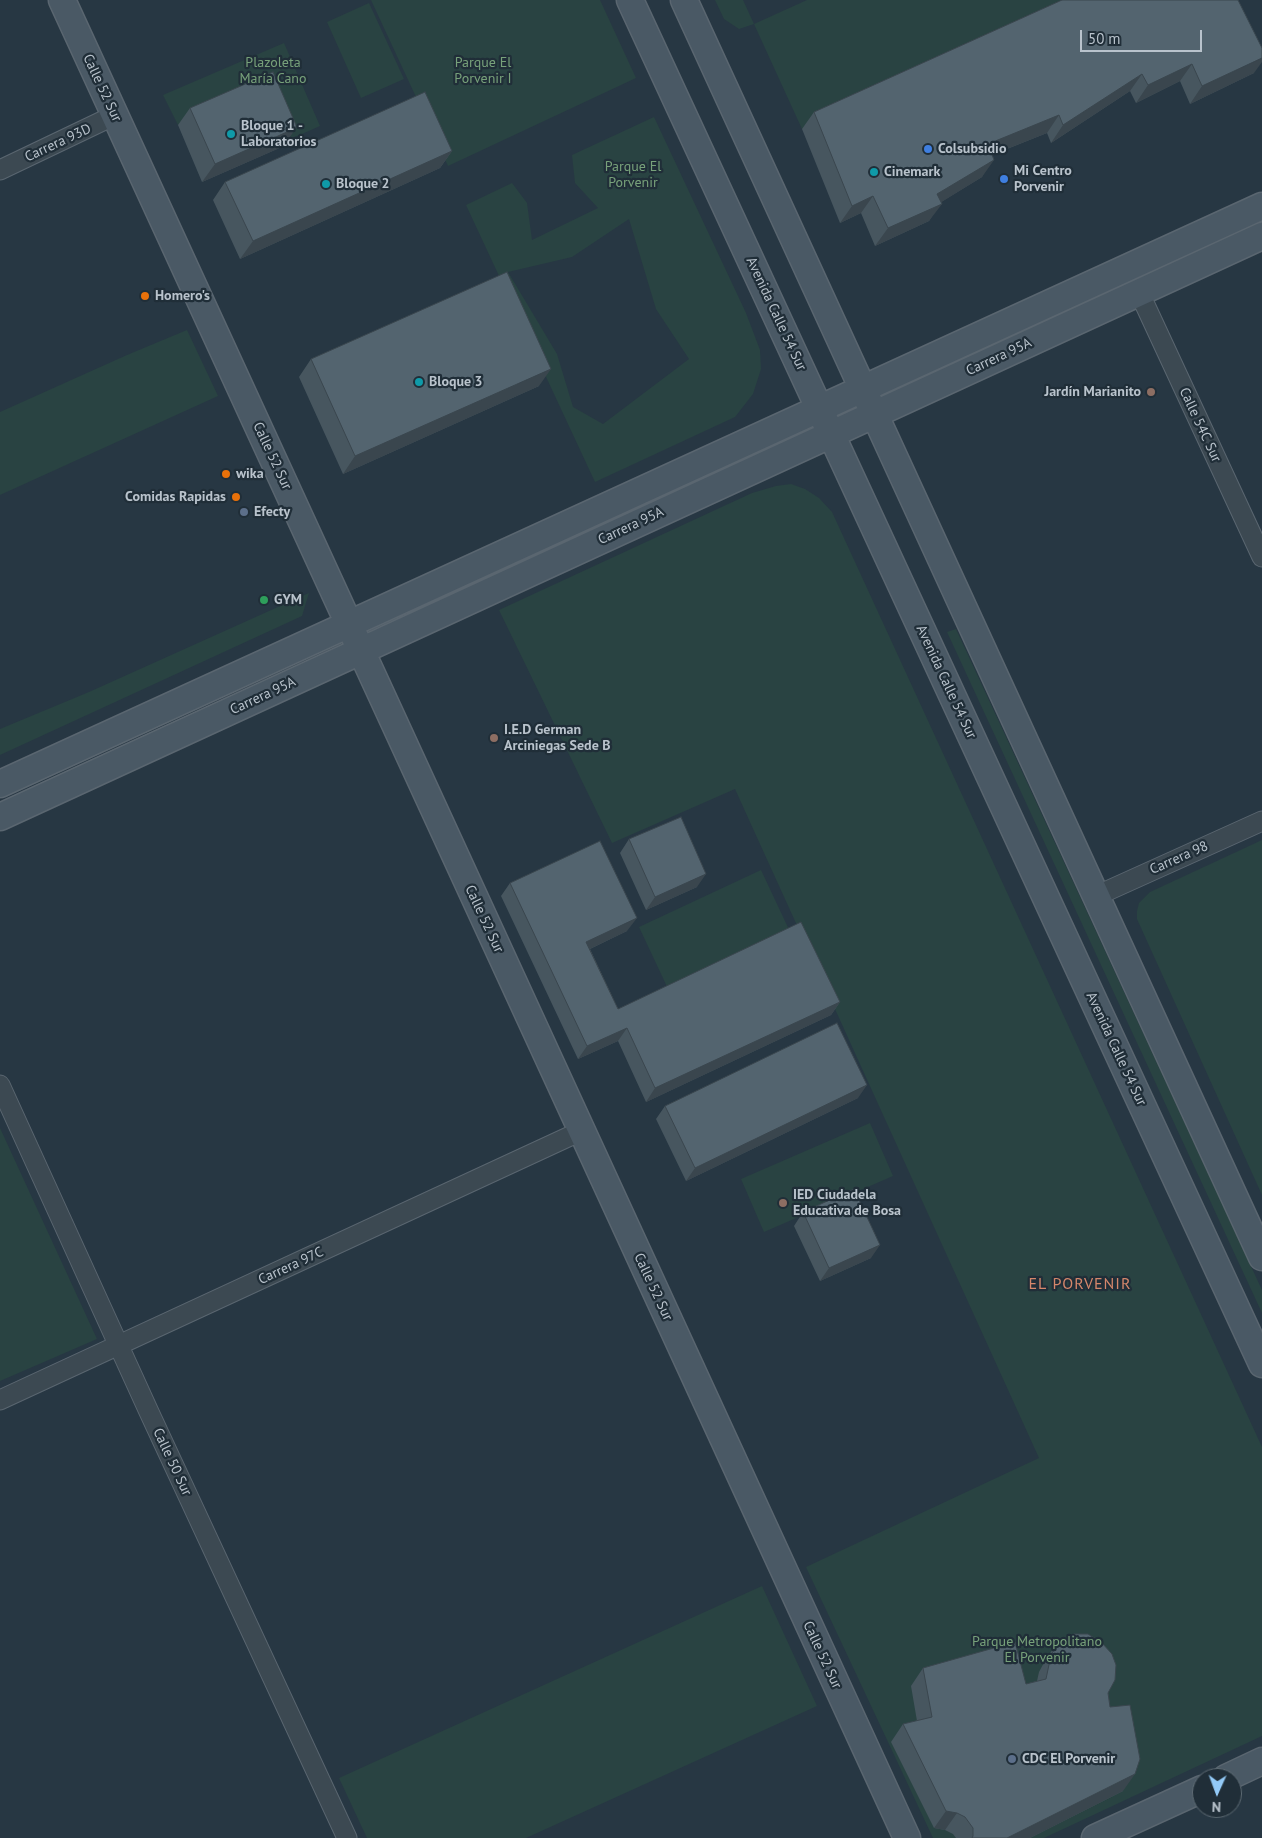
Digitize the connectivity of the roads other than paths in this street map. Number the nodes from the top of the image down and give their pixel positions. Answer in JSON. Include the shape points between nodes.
{"nodes":[{"id":1,"x":62,"y":0,"type":"edge"},
{"id":2,"x":630,"y":0,"type":"edge"},
{"id":3,"x":684,"y":0,"type":"edge"},
{"id":4,"x":115,"y":115,"type":"junction"},
{"id":5,"x":0,"y":170,"type":"edge"},
{"id":6,"x":1262,"y":206,"type":"edge"},
{"id":7,"x":1262,"y":236,"type":"edge"},
{"id":8,"x":1139,"y":292,"type":"junction"},
{"id":9,"x":863,"y":389,"type":"junction"},
{"id":10,"x":819,"y":409,"type":"junction"},
{"id":11,"x":874,"y":414,"type":"junction"},
{"id":12,"x":831,"y":434,"type":"junction"},
{"id":13,"x":1262,"y":557,"type":"edge"},
{"id":14,"x":349,"y":624,"type":"junction"},
{"id":15,"x":361,"y":651,"type":"junction"},
{"id":16,"x":0,"y":784,"type":"edge"},
{"id":17,"x":0,"y":817,"type":"edge"},
{"id":18,"x":1262,"y":821,"type":"edge"},
{"id":19,"x":1096,"y":896,"type":"junction"},
{"id":20,"x":0,"y":1085,"type":"edge"},
{"id":21,"x":581,"y":1131,"type":"junction"},
{"id":22,"x":1262,"y":1257,"type":"edge"},
{"id":23,"x":119,"y":1346,"type":"junction"},
{"id":24,"x":1262,"y":1364,"type":"edge"},
{"id":25,"x":0,"y":1400,"type":"edge"},
{"id":26,"x":1262,"y":1762,"type":"edge"},
{"id":27,"x":1242,"y":1771,"type":"edge"},
{"id":28,"x":1192,"y":1794,"type":"edge"},
{"id":29,"x":347,"y":1838,"type":"edge"},
{"id":30,"x":907,"y":1838,"type":"edge"},
{"id":31,"x":1095,"y":1838,"type":"edge"}],
"edges":[{"from":1,"to":4,"type":"street","name":"Calle 52 Sur"},
{"from":2,"to":10,"type":"street","name":"Avenida Calle 54 Sur"},
{"from":3,"to":9,"type":"street"},
{"from":4,"to":5,"type":"street","name":"Carrera 93D"},
{"from":4,"to":14,"type":"street","name":"Calle 52 Sur"},
{"from":6,"to":9,"type":"street","name":"Carrera 95A"},
{"from":7,"to":8,"type":"street","name":"Carrera 95A"},
{"from":8,"to":11,"type":"street","name":"Carrera 95A"},
{"from":8,"to":13,"type":"street","name":"Calle 54C Sur"},
{"from":9,"to":10,"type":"street","name":"Carrera 95A"},
{"from":9,"to":11,"type":"street"},
{"from":10,"to":12,"type":"street","name":"Avenida Calle 54 Sur"},
{"from":10,"to":14,"type":"street","name":"Carrera 95A"},
{"from":11,"to":12,"type":"street","name":"Carrera 95A"},
{"from":11,"to":19,"type":"street"},
{"from":12,"to":15,"type":"street","name":"Carrera 95A"},
{"from":12,"to":24,"type":"street","name":"Avenida Calle 54 Sur"},
{"from":14,"to":15,"type":"street","name":"Calle 52 Sur"},
{"from":14,"to":16,"type":"street","name":"Carrera 95A"},
{"from":15,"to":17,"type":"street","name":"Carrera 95A"},
{"from":15,"to":21,"type":"street","name":"Calle 52 Sur"},
{"from":18,"to":19,"type":"street","name":"Carrera 98"},
{"from":19,"to":22,"type":"street"},
{"from":20,"to":23,"type":"street","name":"Calle 50 Sur"},
{"from":21,"to":23,"type":"street","name":"Carrera 97C"},
{"from":21,"to":30,"type":"street","name":"Calle 52 Sur"},
{"from":23,"to":25,"type":"street","name":"Carrera 97C"},
{"from":23,"to":29,"type":"street","name":"Calle 50 Sur"},
{"from":26,"to":27,"type":"street"},
{"from":28,"to":31,"type":"street"}]}
